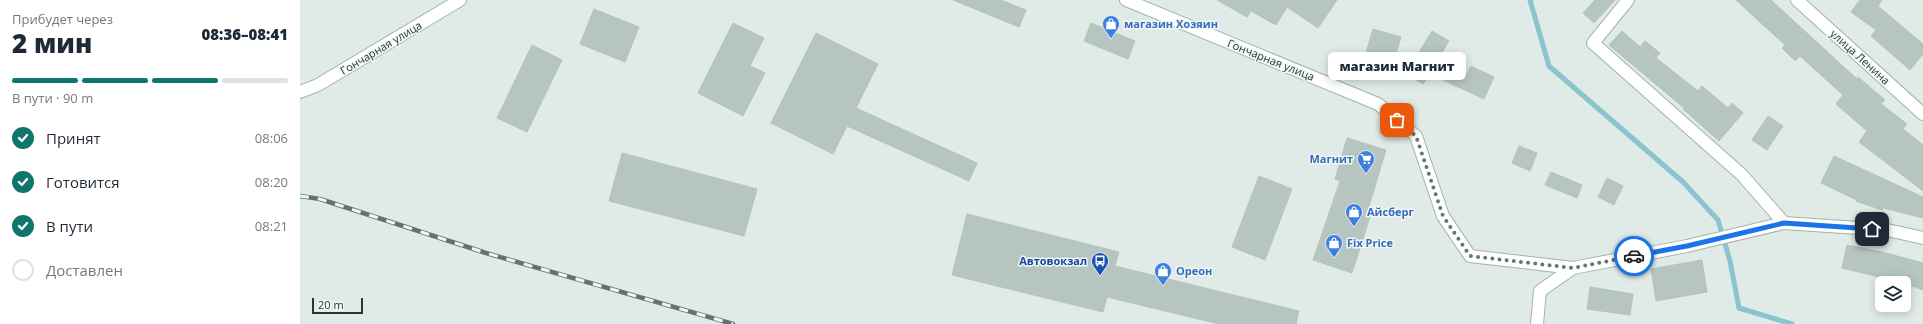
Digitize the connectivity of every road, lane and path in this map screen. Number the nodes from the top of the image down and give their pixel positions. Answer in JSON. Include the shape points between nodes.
{"nodes":[{"id":1,"x":460,"y":0,"type":"edge"},
{"id":2,"x":1126,"y":0,"type":"edge"},
{"id":3,"x":1628,"y":0,"type":"edge"},
{"id":4,"x":1797,"y":0,"type":"edge"},
{"id":5,"x":300,"y":92,"type":"edge"},
{"id":6,"x":1923,"y":114,"type":"edge"},
{"id":7,"x":1784,"y":223,"type":"junction"},
{"id":8,"x":1923,"y":238,"type":"edge"},
{"id":9,"x":1573,"y":268,"type":"junction"},
{"id":10,"x":1537,"y":324,"type":"edge"}],
"edges":[{"from":1,"to":5,"type":"street","name":"Гончарная улица","via":[[318,85]]},
{"from":2,"to":9,"type":"street","name":"Гончарная улица","via":[[1378,104],[1416,136],[1443,216],[1470,256]]},
{"from":3,"to":7,"type":"street","via":[[1593,43],[1742,175]]},
{"from":4,"to":6,"type":"street","name":"улица Ленина"},
{"from":7,"to":8,"type":"street","name":"Гончарная улица","via":[[1886,230]]},
{"from":7,"to":9,"type":"street","name":"Гончарная улица","via":[[1687,246]]},
{"from":9,"to":10,"type":"street","via":[[1540,291]]}]}
